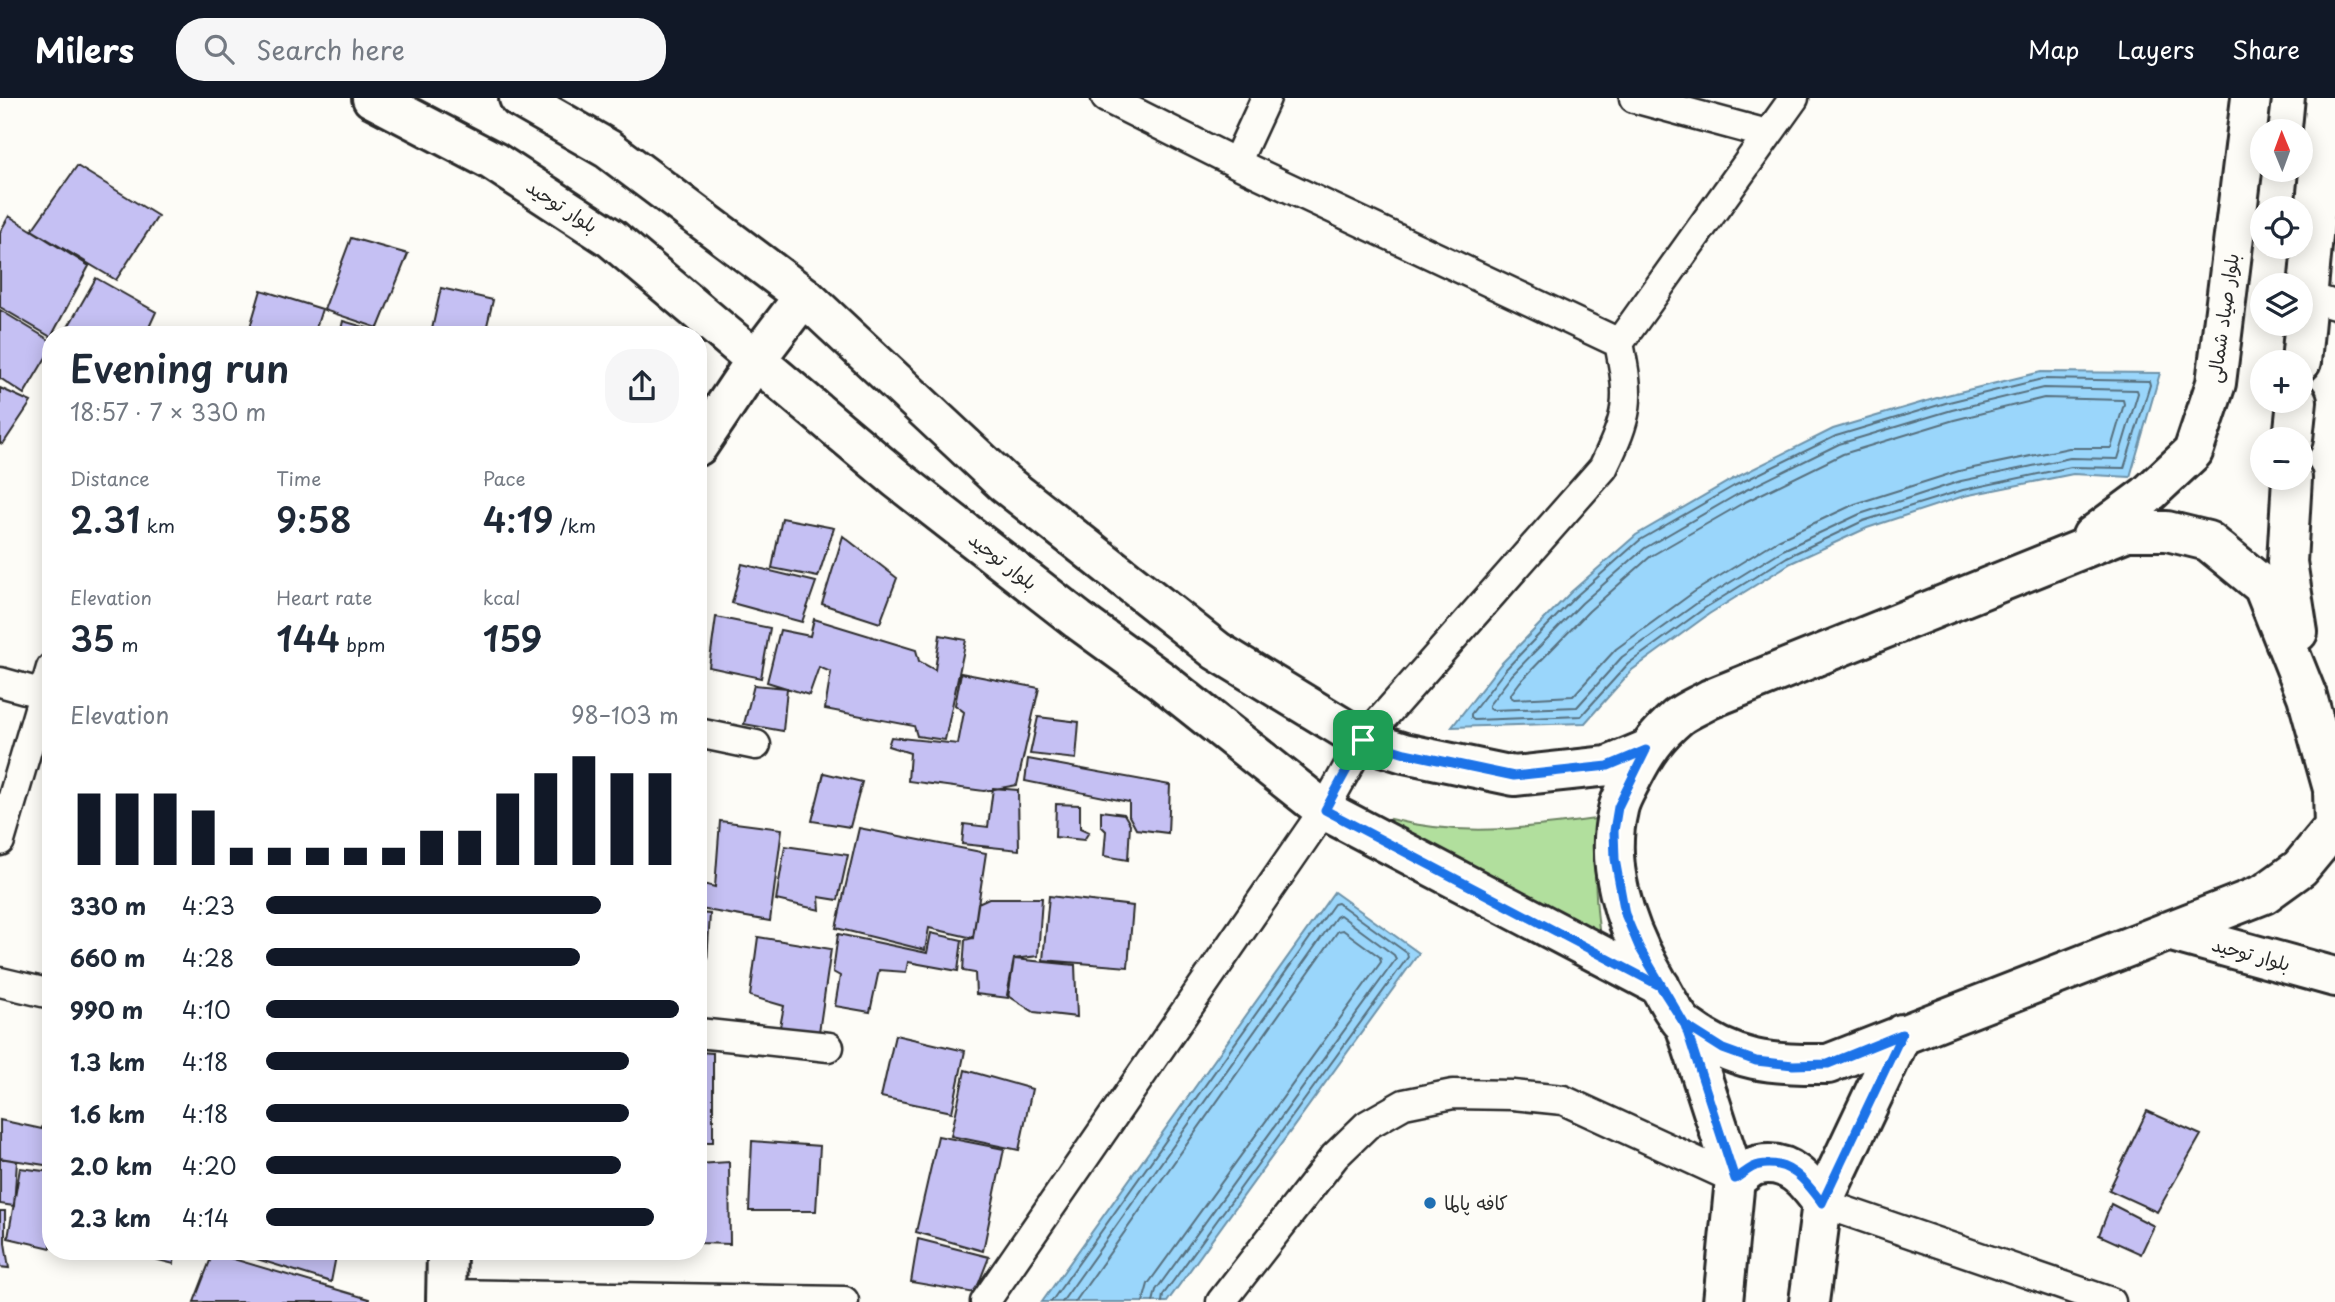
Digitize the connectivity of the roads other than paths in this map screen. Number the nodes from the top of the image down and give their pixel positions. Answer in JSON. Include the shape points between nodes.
{"nodes":[{"id":1,"x":372,"y":98,"type":"edge"},
{"id":2,"x":519,"y":98,"type":"edge"},
{"id":3,"x":1106,"y":98,"type":"edge"},
{"id":4,"x":1266,"y":98,"type":"edge"},
{"id":5,"x":1634,"y":98,"type":"edge"},
{"id":6,"x":1794,"y":98,"type":"edge"},
{"id":7,"x":2251,"y":98,"type":"edge"},
{"id":8,"x":2326,"y":98,"type":"edge"},
{"id":9,"x":1767,"y":134,"type":"junction"},
{"id":10,"x":1236,"y":163,"type":"junction"},
{"id":11,"x":804,"y":296,"type":"junction"},
{"id":12,"x":2322,"y":301,"type":"edge"},
{"id":13,"x":1619,"y":342,"type":"junction"},
{"id":14,"x":2305,"y":350,"type":"edge"},
{"id":15,"x":757,"y":358,"type":"junction"},
{"id":16,"x":707,"y":433,"type":"edge"},
{"id":17,"x":2290,"y":490,"type":"edge"},
{"id":18,"x":2064,"y":557,"type":"junction"},
{"id":19,"x":0,"y":682,"type":"edge"},
{"id":20,"x":42,"y":686,"type":"edge"},
{"id":21,"x":2307,"y":696,"type":"junction"},
{"id":22,"x":42,"y":705,"type":"edge"},
{"id":23,"x":707,"y":735,"type":"edge"},
{"id":24,"x":1363,"y":740,"type":"junction"},
{"id":25,"x":756,"y":745,"type":"dead end"},
{"id":26,"x":1646,"y":750,"type":"junction"},
{"id":27,"x":2334,"y":790,"type":"edge"},
{"id":28,"x":1325,"y":810,"type":"junction"},
{"id":29,"x":0,"y":841,"type":"edge"},
{"id":30,"x":2168,"y":931,"type":"junction"},
{"id":31,"x":2335,"y":977,"type":"edge"},
{"id":32,"x":0,"y":982,"type":"edge"},
{"id":33,"x":1660,"y":986,"type":"junction"},
{"id":34,"x":42,"y":992,"type":"edge"},
{"id":35,"x":1685,"y":1025,"type":"junction"},
{"id":36,"x":707,"y":1034,"type":"edge"},
{"id":37,"x":1902,"y":1034,"type":"junction"},
{"id":38,"x":829,"y":1046,"type":"dead end"},
{"id":39,"x":1735,"y":1179,"type":"junction"},
{"id":40,"x":1822,"y":1203,"type":"junction"},
{"id":41,"x":447,"y":1260,"type":"edge"},
{"id":42,"x":446,"y":1298,"type":"edge"},
{"id":43,"x":844,"y":1301,"type":"edge"},
{"id":44,"x":985,"y":1302,"type":"edge"},
{"id":45,"x":1221,"y":1302,"type":"edge"},
{"id":46,"x":1723,"y":1302,"type":"edge"},
{"id":47,"x":1809,"y":1302,"type":"edge"},
{"id":48,"x":2111,"y":1302,"type":"edge"}],
"edges":[{"from":1,"to":15,"type":"main road","name":"بلوار توحید","via":[[493,161],[611,238]]},
{"from":2,"to":11,"type":"main road","via":[[608,149]]},
{"from":3,"to":10,"type":"street"},
{"from":4,"to":10,"type":"street"},
{"from":5,"to":9,"type":"street"},
{"from":6,"to":9,"type":"street"},
{"from":7,"to":18,"type":"main road","name":"بلوار صیاد شمالی","via":[[2216,383],[2193,452],[2146,496]]},
{"from":8,"to":12,"type":"main road"},
{"from":9,"to":13,"type":"street"},
{"from":10,"to":13,"type":"street"},
{"from":11,"to":15,"type":"main road"},
{"from":11,"to":24,"type":"main road","via":[[1004,483],[1217,651]]},
{"from":12,"to":14,"type":"main road"},
{"from":13,"to":24,"type":"street","via":[[1627,406],[1603,468]]},
{"from":15,"to":16,"type":"main road"},
{"from":15,"to":28,"type":"main road","name":"بلوار توحید","via":[[898,479]]},
{"from":17,"to":21,"type":"main road","via":[[2287,562]]},
{"from":18,"to":21,"type":"main road","via":[[2127,531],[2167,531],[2208,541],[2263,586]]},
{"from":18,"to":26,"type":"main road","via":[[1710,699],[1679,716]]},
{"from":19,"to":20,"type":"street"},
{"from":21,"to":27,"type":"main road"},
{"from":22,"to":29,"type":"street"},
{"from":23,"to":25,"type":"street"},
{"from":24,"to":26,"type":"main road","via":[[1514,776],[1608,766]]},
{"from":24,"to":28,"type":"street"},
{"from":26,"to":33,"type":"main road","via":[[1618,807],[1615,859],[1625,914]]},
{"from":27,"to":30,"type":"main road","via":[[2334,827],[2300,868],[2264,894]]},
{"from":28,"to":33,"type":"main road","name":"بلوار توحید"},
{"from":28,"to":44,"type":"street"},
{"from":30,"to":31,"type":"main road","name":"بلوار توحید"},
{"from":30,"to":37,"type":"main road"},
{"from":32,"to":34,"type":"street"},
{"from":33,"to":35,"type":"main road"},
{"from":35,"to":37,"type":"main road","via":[[1723,1049],[1756,1061],[1793,1065],[1828,1064]]},
{"from":35,"to":39,"type":"main road"},
{"from":36,"to":38,"type":"street"},
{"from":37,"to":40,"type":"main road"},
{"from":39,"to":40,"type":"main road","via":[[1757,1165],[1783,1165],[1805,1180]]},
{"from":39,"to":45,"type":"street","via":[[1563,1100],[1453,1094],[1404,1104],[1367,1125],[1335,1156]]},
{"from":39,"to":46,"type":"main road"},
{"from":40,"to":47,"type":"main road"},
{"from":40,"to":48,"type":"street"},
{"from":41,"to":42,"type":"main road"},
{"from":42,"to":43,"type":"street"}]}
